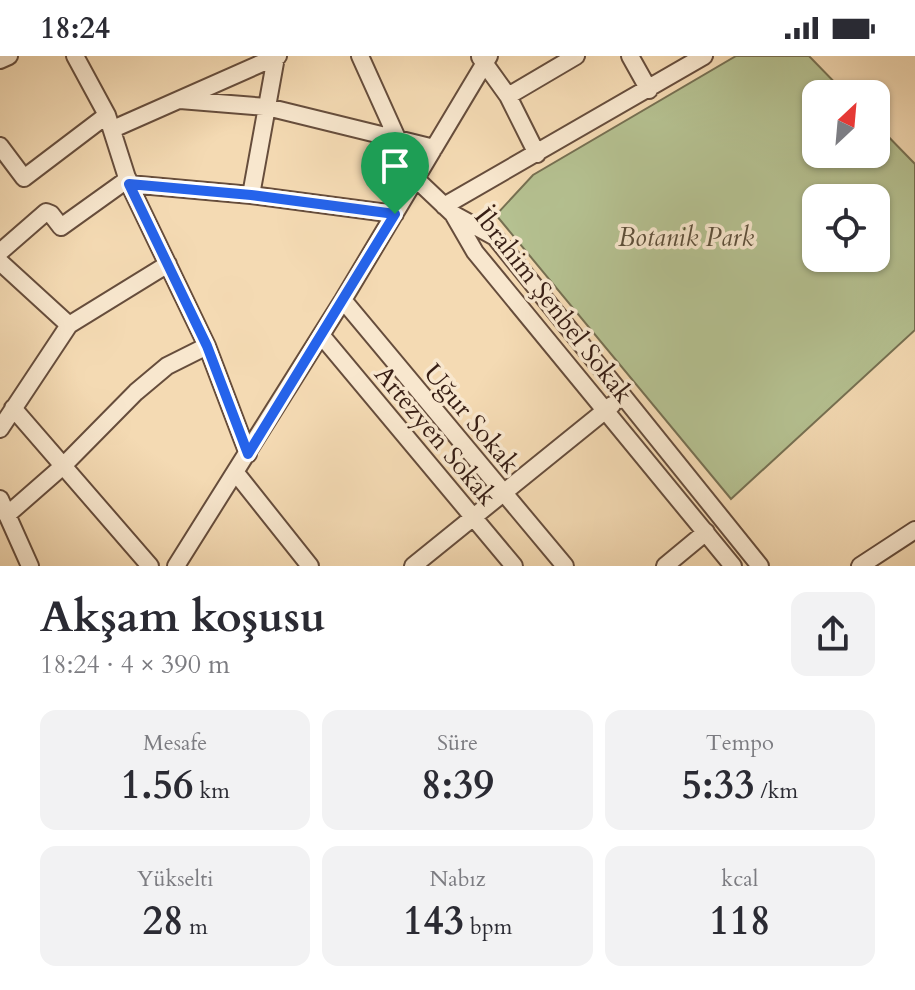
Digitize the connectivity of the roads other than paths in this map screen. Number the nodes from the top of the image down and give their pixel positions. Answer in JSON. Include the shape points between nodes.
{"nodes":[{"id":1,"x":9,"y":56,"type":"edge"},
{"id":2,"x":75,"y":56,"type":"edge"},
{"id":3,"x":277,"y":56,"type":"edge"},
{"id":4,"x":360,"y":56,"type":"edge"},
{"id":5,"x":576,"y":56,"type":"edge"},
{"id":6,"x":630,"y":56,"type":"edge"},
{"id":7,"x":704,"y":56,"type":"edge"},
{"id":8,"x":485,"y":58,"type":"edge"},
{"id":9,"x":0,"y":60,"type":"edge"},
{"id":10,"x":649,"y":90,"type":"junction"},
{"id":11,"x":508,"y":96,"type":"junction"},
{"id":12,"x":180,"y":100,"type":"junction"},
{"id":13,"x":267,"y":107,"type":"junction"},
{"id":14,"x":110,"y":122,"type":"junction"},
{"id":15,"x":397,"y":138,"type":"junction"},
{"id":16,"x":0,"y":146,"type":"edge"},
{"id":17,"x":434,"y":148,"type":"junction"},
{"id":18,"x":537,"y":154,"type":"junction"},
{"id":19,"x":416,"y":179,"type":"junction"},
{"id":20,"x":128,"y":182,"type":"junction"},
{"id":21,"x":251,"y":195,"type":"junction"},
{"id":22,"x":448,"y":210,"type":"junction"},
{"id":23,"x":395,"y":214,"type":"junction"},
{"id":24,"x":0,"y":252,"type":"edge"},
{"id":25,"x":0,"y":262,"type":"edge"},
{"id":26,"x":168,"y":264,"type":"junction"},
{"id":27,"x":343,"y":300,"type":"junction"},
{"id":28,"x":69,"y":325,"type":"junction"},
{"id":29,"x":321,"y":335,"type":"junction"},
{"id":30,"x":207,"y":346,"type":"junction"},
{"id":31,"x":623,"y":397,"type":"junction"},
{"id":32,"x":13,"y":408,"type":"junction"},
{"id":33,"x":606,"y":410,"type":"junction"},
{"id":34,"x":0,"y":429,"type":"edge"},
{"id":35,"x":248,"y":454,"type":"junction"},
{"id":36,"x":63,"y":466,"type":"junction"},
{"id":37,"x":236,"y":473,"type":"junction"},
{"id":38,"x":504,"y":493,"type":"junction"},
{"id":39,"x":0,"y":499,"type":"edge"},
{"id":40,"x":7,"y":515,"type":"junction"},
{"id":41,"x":473,"y":518,"type":"junction"},
{"id":42,"x":706,"y":532,"type":"junction"},
{"id":43,"x":911,"y":533,"type":"edge"},
{"id":44,"x":30,"y":566,"type":"edge"},
{"id":45,"x":150,"y":566,"type":"edge"},
{"id":46,"x":176,"y":566,"type":"edge"},
{"id":47,"x":310,"y":566,"type":"edge"},
{"id":48,"x":413,"y":566,"type":"edge"},
{"id":49,"x":514,"y":566,"type":"edge"},
{"id":50,"x":565,"y":566,"type":"edge"},
{"id":51,"x":665,"y":566,"type":"edge"},
{"id":52,"x":733,"y":566,"type":"edge"},
{"id":53,"x":760,"y":566,"type":"edge"},
{"id":54,"x":860,"y":566,"type":"edge"},
{"id":55,"x":878,"y":566,"type":"edge"}],
"edges":[{"from":1,"to":9,"type":"street"},
{"from":2,"to":14,"type":"street"},
{"from":3,"to":12,"type":"street"},
{"from":3,"to":13,"type":"street"},
{"from":4,"to":15,"type":"street"},
{"from":5,"to":11,"type":"street"},
{"from":6,"to":10,"type":"street"},
{"from":7,"to":10,"type":"street"},
{"from":8,"to":11,"type":"street"},
{"from":8,"to":17,"type":"street"},
{"from":10,"to":18,"type":"street"},
{"from":11,"to":18,"type":"street"},
{"from":12,"to":13,"type":"street"},
{"from":12,"to":14,"type":"street"},
{"from":13,"to":15,"type":"street"},
{"from":13,"to":21,"type":"street"},
{"from":14,"to":16,"type":"street","via":[[24,178]]},
{"from":14,"to":20,"type":"street"},
{"from":15,"to":17,"type":"street"},
{"from":17,"to":19,"type":"street"},
{"from":18,"to":22,"type":"street"},
{"from":19,"to":22,"type":"street"},
{"from":19,"to":23,"type":"street"},
{"from":20,"to":21,"type":"street"},
{"from":20,"to":24,"type":"street","via":[[61,227],[46,212]]},
{"from":20,"to":26,"type":"street"},
{"from":21,"to":23,"type":"street"},
{"from":22,"to":31,"type":"street","name":"İbrahim Şenbel Sokak","via":[[495,237]]},
{"from":22,"to":33,"type":"street","name":"İbrahim Şenbel Sokak","via":[[475,252]]},
{"from":23,"to":27,"type":"street"},
{"from":25,"to":28,"type":"street"},
{"from":26,"to":28,"type":"street"},
{"from":26,"to":30,"type":"street"},
{"from":27,"to":29,"type":"street"},
{"from":27,"to":38,"type":"street","name":"Uğur Sokak"},
{"from":28,"to":32,"type":"street"},
{"from":29,"to":35,"type":"street"},
{"from":29,"to":41,"type":"street","name":"Artezyen Sokak"},
{"from":30,"to":35,"type":"street"},
{"from":30,"to":36,"type":"street","via":[[167,366]]},
{"from":31,"to":33,"type":"street"},
{"from":31,"to":53,"type":"street","name":"İbrahim Şenbel Sokak"},
{"from":32,"to":34,"type":"street"},
{"from":32,"to":36,"type":"street"},
{"from":33,"to":38,"type":"street"},
{"from":33,"to":42,"type":"street","name":"İbrahim Şenbel Sokak"},
{"from":35,"to":37,"type":"street"},
{"from":36,"to":40,"type":"street"},
{"from":36,"to":45,"type":"street"},
{"from":37,"to":46,"type":"street"},
{"from":37,"to":47,"type":"street"},
{"from":38,"to":41,"type":"street"},
{"from":38,"to":50,"type":"street","name":"Uğur Sokak"},
{"from":39,"to":40,"type":"street"},
{"from":40,"to":44,"type":"street"},
{"from":41,"to":48,"type":"street"},
{"from":41,"to":49,"type":"street","name":"Artezyen Sokak"},
{"from":42,"to":51,"type":"street"},
{"from":42,"to":52,"type":"street","name":"İbrahim Şenbel Sokak"},
{"from":43,"to":54,"type":"street"},
{"from":43,"to":55,"type":"street"}]}
